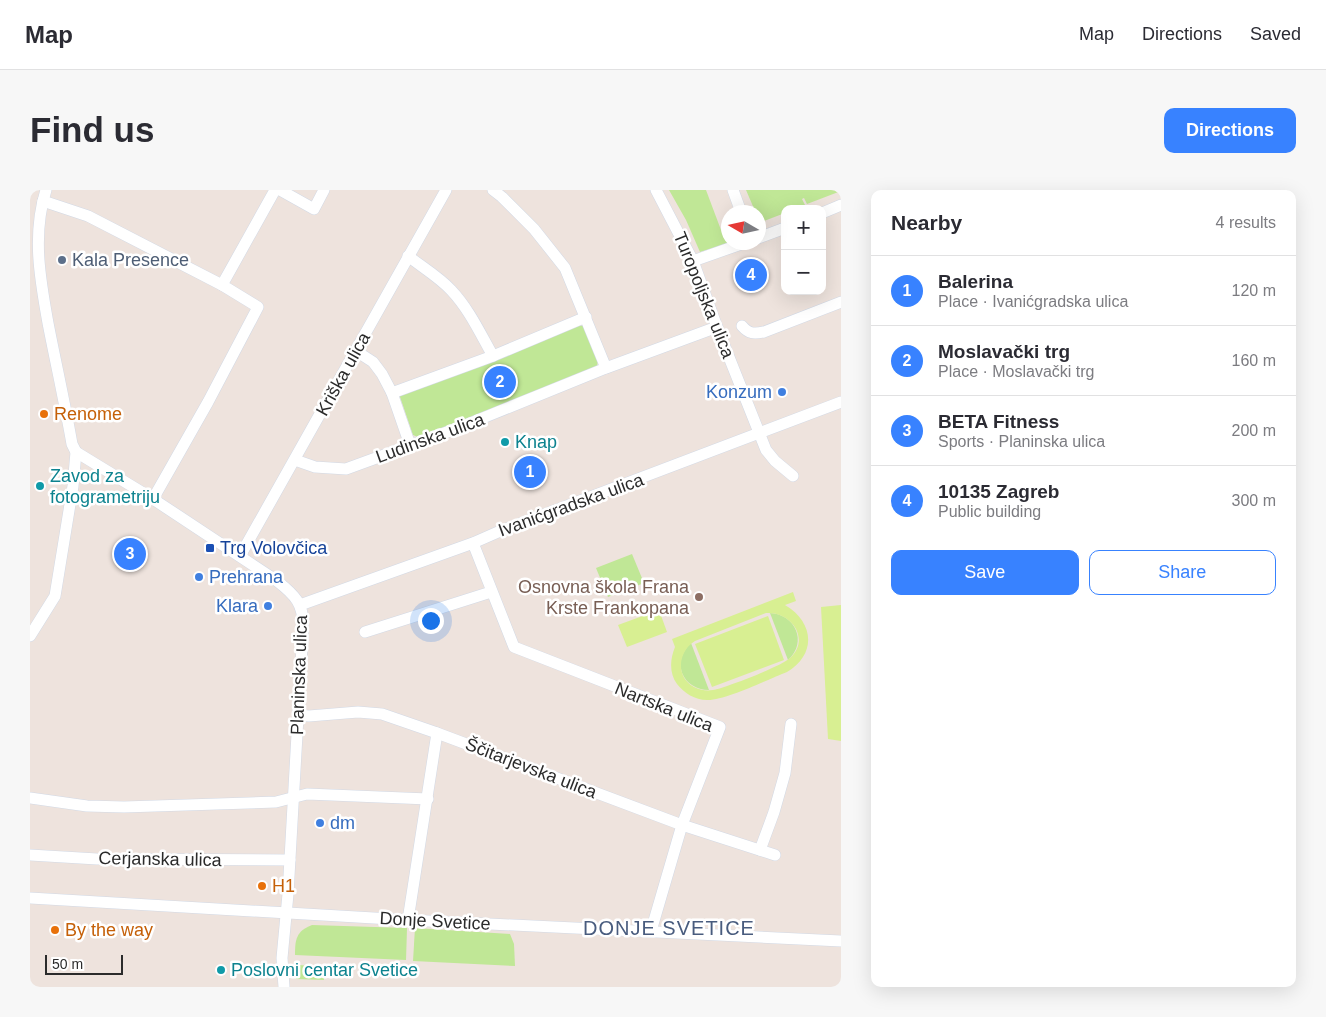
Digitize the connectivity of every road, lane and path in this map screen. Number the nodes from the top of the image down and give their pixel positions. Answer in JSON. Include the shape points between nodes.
{"nodes":[{"id":1,"x":275,"y":190,"type":"edge"},
{"id":2,"x":280,"y":190,"type":"edge"},
{"id":3,"x":324,"y":190,"type":"edge"},
{"id":4,"x":446,"y":190,"type":"edge"},
{"id":5,"x":493,"y":190,"type":"edge"},
{"id":6,"x":733,"y":190,"type":"edge"},
{"id":7,"x":658,"y":191,"type":"edge"},
{"id":8,"x":44,"y":195,"type":"edge"},
{"id":9,"x":738,"y":205,"type":"edge"},
{"id":10,"x":841,"y":205,"type":"edge"},
{"id":11,"x":826,"y":211,"type":"edge"},
{"id":12,"x":781,"y":229,"type":"edge"},
{"id":13,"x":766,"y":235,"type":"edge"},
{"id":14,"x":34,"y":242,"type":"edge"},
{"id":15,"x":724,"y":250,"type":"edge"},
{"id":16,"x":408,"y":256,"type":"junction"},
{"id":17,"x":693,"y":261,"type":"junction"},
{"id":18,"x":222,"y":285,"type":"junction"},
{"id":19,"x":841,"y":302,"type":"edge"},
{"id":20,"x":586,"y":318,"type":"junction"},
{"id":21,"x":742,"y":326,"type":"dead end"},
{"id":22,"x":716,"y":327,"type":"junction"},
{"id":23,"x":356,"y":351,"type":"junction"},
{"id":24,"x":493,"y":356,"type":"junction"},
{"id":25,"x":606,"y":368,"type":"junction"},
{"id":26,"x":392,"y":392,"type":"junction"},
{"id":27,"x":841,"y":402,"type":"edge"},
{"id":28,"x":759,"y":432,"type":"junction"},
{"id":29,"x":410,"y":445,"type":"junction"},
{"id":30,"x":76,"y":452,"type":"junction"},
{"id":31,"x":295,"y":460,"type":"junction"},
{"id":32,"x":793,"y":476,"type":"dead end"},
{"id":33,"x":153,"y":499,"type":"junction"},
{"id":34,"x":473,"y":543,"type":"junction"},
{"id":35,"x":240,"y":556,"type":"junction"},
{"id":36,"x":492,"y":592,"type":"junction"},
{"id":37,"x":300,"y":605,"type":"junction"},
{"id":38,"x":365,"y":632,"type":"dead end"},
{"id":39,"x":30,"y":636,"type":"edge"},
{"id":40,"x":298,"y":715,"type":"junction"},
{"id":41,"x":791,"y":724,"type":"dead end"},
{"id":42,"x":437,"y":733,"type":"junction"},
{"id":43,"x":30,"y":798,"type":"edge"},
{"id":44,"x":294,"y":798,"type":"junction"},
{"id":45,"x":428,"y":799,"type":"junction"},
{"id":46,"x":682,"y":825,"type":"junction"},
{"id":47,"x":760,"y":850,"type":"junction"},
{"id":48,"x":30,"y":855,"type":"edge"},
{"id":49,"x":775,"y":855,"type":"dead end"},
{"id":50,"x":290,"y":860,"type":"junction"},
{"id":51,"x":30,"y":898,"type":"edge"},
{"id":52,"x":286,"y":912,"type":"junction"},
{"id":53,"x":408,"y":920,"type":"junction"},
{"id":54,"x":651,"y":931,"type":"junction"},
{"id":55,"x":841,"y":941,"type":"edge"},
{"id":56,"x":284,"y":987,"type":"edge"}],
"edges":[{"from":1,"to":18,"type":"street"},
{"from":2,"to":3,"type":"street","via":[[314,209]]},
{"from":4,"to":16,"type":"street","name":"Kriška ulica"},
{"from":5,"to":20,"type":"street","via":[[534,229],[565,268]]},
{"from":6,"to":9,"type":"street"},
{"from":7,"to":17,"type":"street","name":"Turopoljska ulica"},
{"from":8,"to":14,"type":"street"},
{"from":8,"to":18,"type":"street"},
{"from":10,"to":11,"type":"street"},
{"from":12,"to":13,"type":"street"},
{"from":14,"to":30,"type":"street"},
{"from":15,"to":17,"type":"street"},
{"from":16,"to":23,"type":"street","name":"Kriška ulica"},
{"from":16,"to":24,"type":"street","via":[[461,301]]},
{"from":17,"to":22,"type":"street","name":"Turopoljska ulica"},
{"from":18,"to":33,"type":"street","via":[[258,307]]},
{"from":19,"to":21,"type":"street","via":[[764,332],[754,334]]},
{"from":20,"to":24,"type":"street"},
{"from":20,"to":25,"type":"street"},
{"from":22,"to":25,"type":"street","name":"Ludinska ulica"},
{"from":22,"to":28,"type":"street","name":"Turopoljska ulica"},
{"from":23,"to":26,"type":"street","via":[[373,362]]},
{"from":23,"to":31,"type":"street","name":"Kriška ulica"},
{"from":24,"to":26,"type":"street"},
{"from":25,"to":29,"type":"street","name":"Ludinska ulica"},
{"from":26,"to":29,"type":"street"},
{"from":27,"to":28,"type":"street","name":"Ivanićgradska ulica"},
{"from":28,"to":32,"type":"street","name":"Turopoljska ulica","via":[[770,454]]},
{"from":28,"to":34,"type":"street","name":"Ivanićgradska ulica"},
{"from":29,"to":31,"type":"street","name":"Ludinska ulica","via":[[346,469],[315,467]]},
{"from":30,"to":33,"type":"street","name":"Planinska ulica"},
{"from":30,"to":39,"type":"street","via":[[55,596]]},
{"from":31,"to":35,"type":"street","name":"Kriška ulica"},
{"from":33,"to":35,"type":"street","name":"Planinska ulica"},
{"from":34,"to":36,"type":"street","name":"Nartska ulica"},
{"from":34,"to":37,"type":"street","name":"Ivanićgradska ulica"},
{"from":35,"to":37,"type":"street","name":"Planinska ulica","via":[[294,595]]},
{"from":36,"to":38,"type":"street"},
{"from":36,"to":46,"type":"street","name":"Nartska ulica","via":[[514,647],[519,650],[720,728]]},
{"from":37,"to":40,"type":"street","name":"Planinska ulica","via":[[304,619]]},
{"from":40,"to":42,"type":"street","name":"Ščitarjevska ulica","via":[[382,714]]},
{"from":40,"to":44,"type":"street","name":"Planinska ulica"},
{"from":41,"to":47,"type":"street","via":[[785,773]]},
{"from":42,"to":45,"type":"street"},
{"from":42,"to":46,"type":"street","name":"Ščitarjevska ulica"},
{"from":43,"to":44,"type":"street","via":[[124,808],[276,802]]},
{"from":44,"to":45,"type":"street","via":[[307,794]]},
{"from":44,"to":50,"type":"street","name":"Planinska ulica"},
{"from":45,"to":53,"type":"street"},
{"from":46,"to":47,"type":"street","name":"Ščitarjevska ulica"},
{"from":46,"to":54,"type":"street","name":"Nartska ulica"},
{"from":47,"to":49,"type":"street","name":"Ščitarjevska ulica"},
{"from":48,"to":50,"type":"street","name":"Cerjanska ulica","via":[[97,859]]},
{"from":50,"to":52,"type":"street","name":"Planinska ulica"},
{"from":51,"to":52,"type":"street","name":"Donje Svetice"},
{"from":52,"to":53,"type":"street","name":"Donje Svetice"},
{"from":52,"to":56,"type":"street","name":"Planinska ulica","via":[[282,958]]},
{"from":53,"to":54,"type":"street","name":"Donje Svetice"},
{"from":54,"to":55,"type":"street","name":"Donje Svetice"}]}
